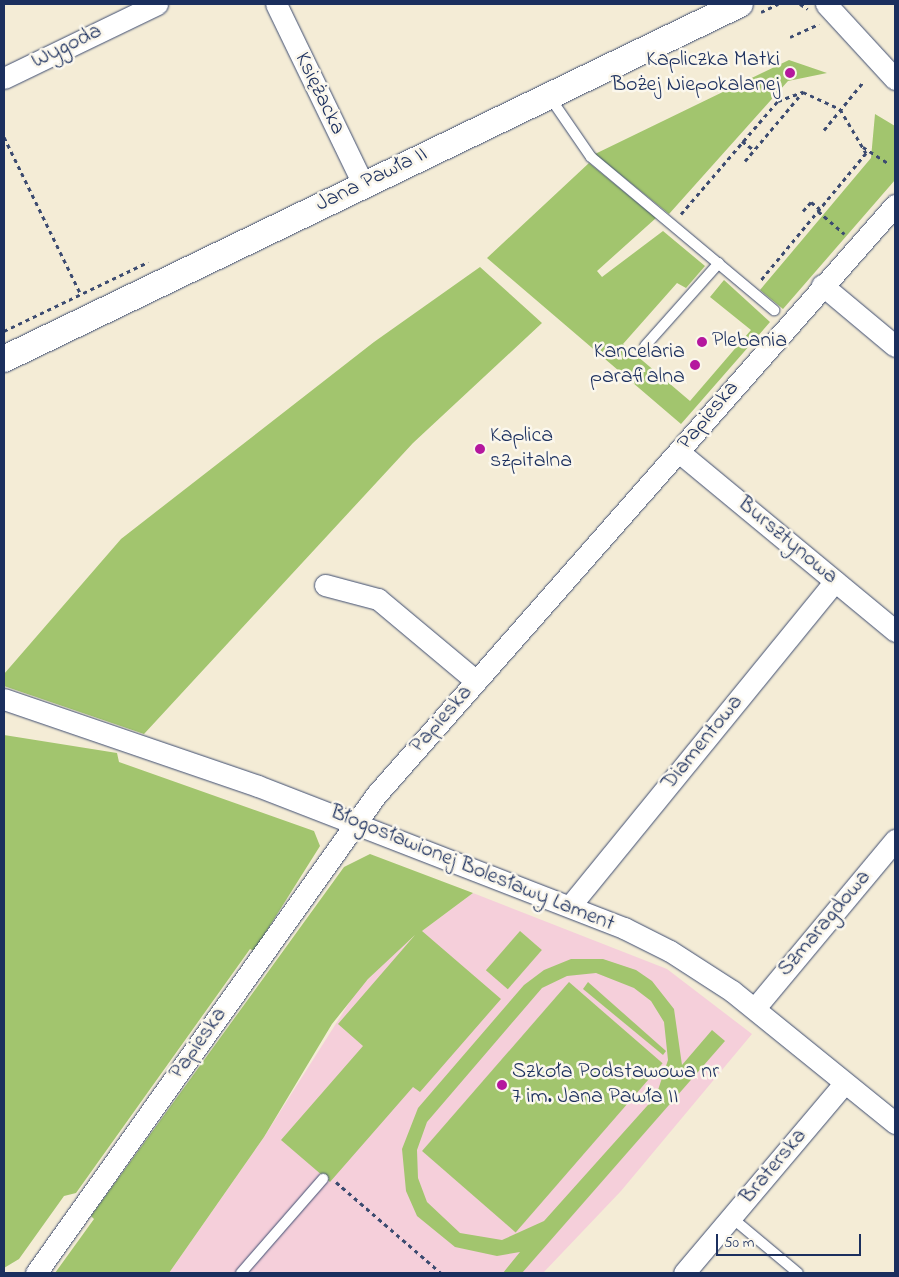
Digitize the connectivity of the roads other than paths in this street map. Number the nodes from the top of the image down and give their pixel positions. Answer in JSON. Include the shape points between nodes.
{"nodes":[{"id":1,"x":157,"y":4,"type":"edge"},
{"id":2,"x":276,"y":4,"type":"edge"},
{"id":3,"x":740,"y":4,"type":"edge"},
{"id":4,"x":824,"y":12,"type":"edge"},
{"id":5,"x":4,"y":78,"type":"edge"},
{"id":6,"x":895,"y":79,"type":"edge"},
{"id":7,"x":549,"y":95,"type":"junction"},
{"id":8,"x":363,"y":184,"type":"junction"},
{"id":9,"x":895,"y":205,"type":"edge"},
{"id":10,"x":719,"y":263,"type":"junction"},
{"id":11,"x":822,"y":285,"type":"junction"},
{"id":12,"x":774,"y":310,"type":"dead end"},
{"id":13,"x":645,"y":346,"type":"dead end"},
{"id":14,"x":895,"y":346,"type":"edge"},
{"id":15,"x":4,"y":359,"type":"edge"},
{"id":16,"x":679,"y":452,"type":"junction"},
{"id":17,"x":835,"y":581,"type":"junction"},
{"id":18,"x":324,"y":585,"type":"dead end"},
{"id":19,"x":895,"y":631,"type":"edge"},
{"id":20,"x":476,"y":681,"type":"junction"},
{"id":21,"x":4,"y":699,"type":"edge"},
{"id":22,"x":355,"y":822,"type":"junction"},
{"id":23,"x":895,"y":840,"type":"edge"},
{"id":24,"x":570,"y":906,"type":"junction"},
{"id":25,"x":755,"y":1008,"type":"junction"},
{"id":26,"x":844,"y":1084,"type":"junction"},
{"id":27,"x":895,"y":1123,"type":"edge"},
{"id":28,"x":323,"y":1178,"type":"road end"},
{"id":29,"x":731,"y":1217,"type":"junction"},
{"id":30,"x":36,"y":1273,"type":"edge"},
{"id":31,"x":241,"y":1273,"type":"edge"},
{"id":32,"x":684,"y":1273,"type":"edge"},
{"id":33,"x":798,"y":1273,"type":"edge"}],
"edges":[{"from":1,"to":5,"type":"street","name":"Wygoda"},
{"from":2,"to":8,"type":"street","name":"Księżacka"},
{"from":3,"to":7,"type":"street","name":"Jana Pawła II"},
{"from":4,"to":6,"type":"street"},
{"from":7,"to":8,"type":"street","name":"Jana Pawła II"},
{"from":7,"to":10,"type":"lane","via":[[590,157]]},
{"from":8,"to":15,"type":"street","name":"Jana Pawła II"},
{"from":9,"to":11,"type":"street","name":"Papieska"},
{"from":10,"to":12,"type":"lane"},
{"from":10,"to":13,"type":"lane"},
{"from":11,"to":14,"type":"street"},
{"from":11,"to":16,"type":"street","name":"Papieska"},
{"from":16,"to":17,"type":"street","name":"Bursztynowa"},
{"from":16,"to":20,"type":"street","name":"Papieska"},
{"from":17,"to":19,"type":"street","name":"Bursztynowa"},
{"from":17,"to":24,"type":"street","name":"Diamentowa"},
{"from":18,"to":20,"type":"street","via":[[378,599]]},
{"from":20,"to":22,"type":"street","name":"Papieska"},
{"from":21,"to":22,"type":"street","name":"Błogosławionej Bolesławy Lament","via":[[186,759]]},
{"from":22,"to":24,"type":"street","name":"Błogosławionej Bolesławy Lament"},
{"from":22,"to":30,"type":"street","name":"Papieska"},
{"from":23,"to":25,"type":"street","name":"Szmaragdowa"},
{"from":24,"to":25,"type":"street","name":"Błogosławionej Bolesławy Lament","via":[[670,951]]},
{"from":25,"to":26,"type":"street","name":"Błogosławionej Bolesławy Lament"},
{"from":26,"to":27,"type":"street","name":"Błogosławionej Bolesławy Lament"},
{"from":26,"to":29,"type":"street","name":"Braterska"},
{"from":28,"to":31,"type":"lane"},
{"from":29,"to":32,"type":"street","name":"Braterska"},
{"from":29,"to":33,"type":"lane"}]}
